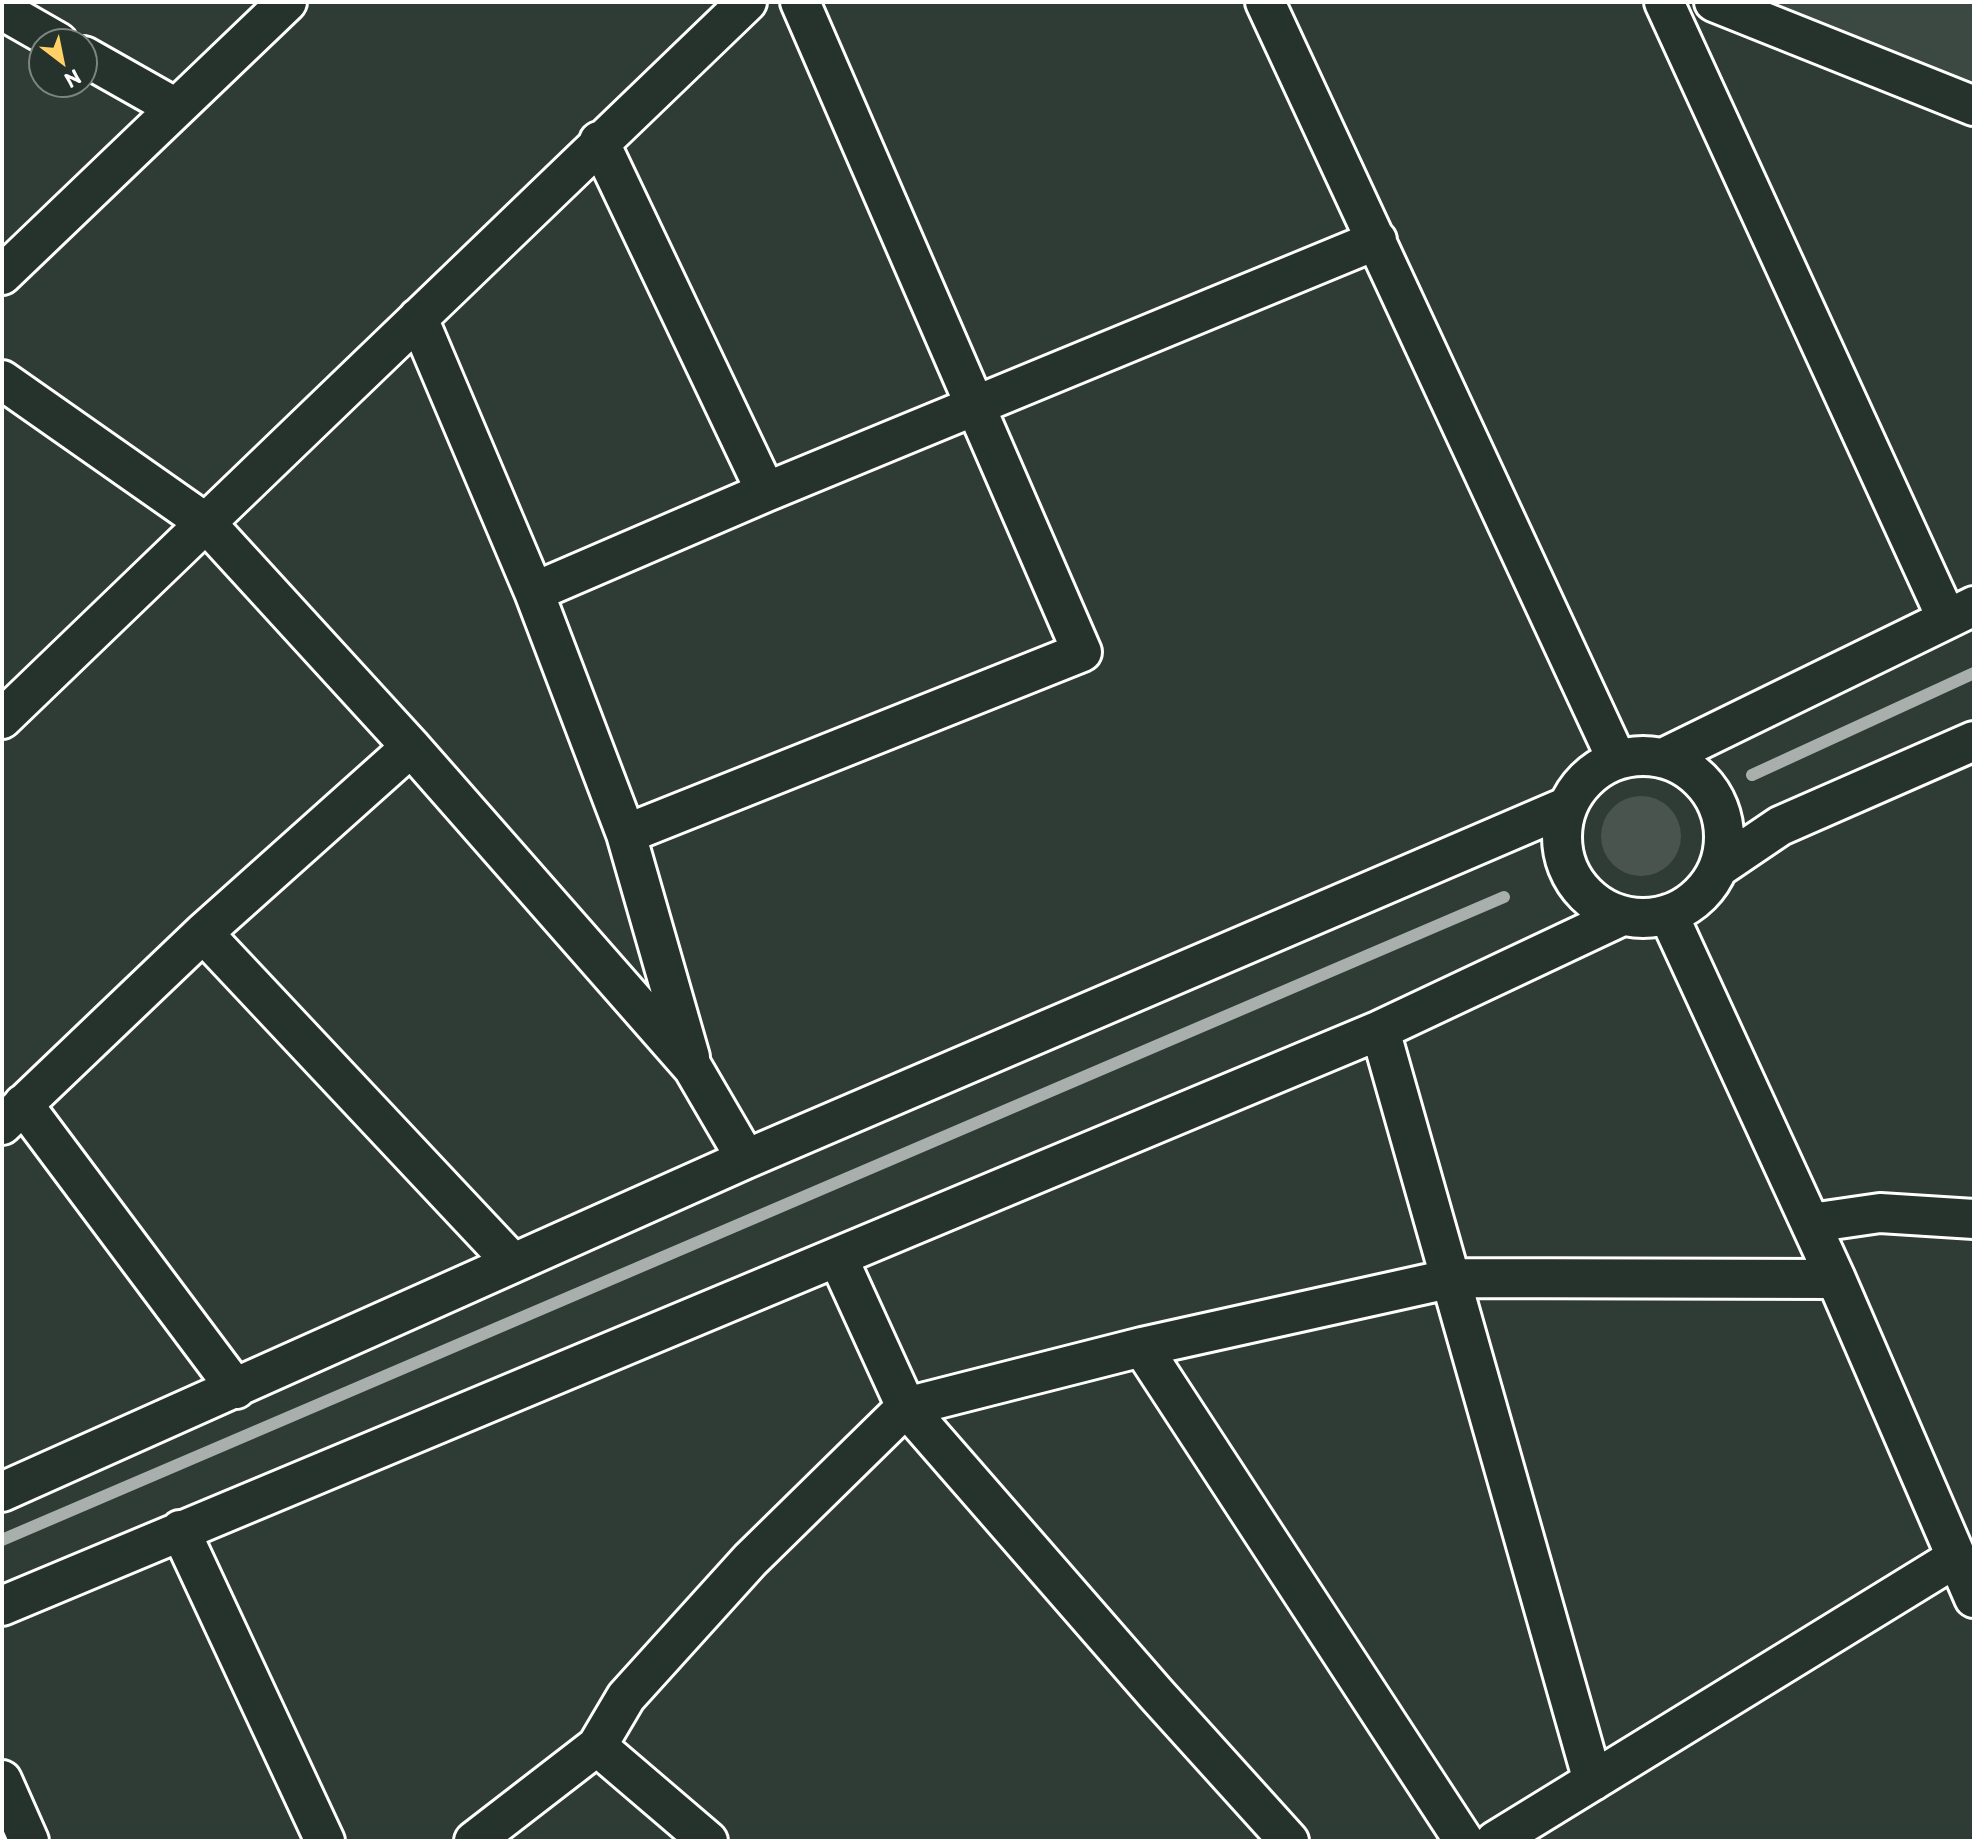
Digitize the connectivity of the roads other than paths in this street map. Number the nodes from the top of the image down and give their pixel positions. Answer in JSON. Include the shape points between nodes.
{"nodes":[{"id":1,"x":287,"y":2,"type":"edge"},
{"id":2,"x":747,"y":2,"type":"edge"},
{"id":3,"x":800,"y":2,"type":"edge"},
{"id":4,"x":1265,"y":2,"type":"edge"},
{"id":5,"x":1664,"y":2,"type":"edge"},
{"id":6,"x":1714,"y":2,"type":"edge"},
{"id":7,"x":2,"y":10,"type":"edge"},
{"id":8,"x":34,"y":28,"type":"edge"},
{"id":9,"x":98,"y":65,"type":"edge"},
{"id":10,"x":1974,"y":106,"type":"edge"},
{"id":11,"x":176,"y":108,"type":"junction"},
{"id":12,"x":599,"y":141,"type":"junction"},
{"id":13,"x":1377,"y":240,"type":"junction"},
{"id":14,"x":2,"y":275,"type":"edge"},
{"id":15,"x":418,"y":318,"type":"junction"},
{"id":16,"x":2,"y":380,"type":"edge"},
{"id":17,"x":978,"y":407,"type":"junction"},
{"id":18,"x":766,"y":492,"type":"junction"},
{"id":19,"x":206,"y":523,"type":"junction"},
{"id":20,"x":534,"y":592,"type":"junction"},
{"id":21,"x":1960,"y":613,"type":"edge"},
{"id":22,"x":2,"y":719,"type":"edge"},
{"id":23,"x":1974,"y":741,"type":"edge"},
{"id":24,"x":411,"y":747,"type":"junction"},
{"id":25,"x":1663,"y":758,"type":"junction"},
{"id":26,"x":1617,"y":760,"type":"junction"},
{"id":27,"x":1568,"y":806,"type":"junction"},
{"id":28,"x":626,"y":834,"type":"junction"},
{"id":29,"x":1718,"y":868,"type":"junction"},
{"id":30,"x":1668,"y":914,"type":"junction"},
{"id":31,"x":1622,"y":916,"type":"junction"},
{"id":32,"x":203,"y":933,"type":"junction"},
{"id":33,"x":1380,"y":1030,"type":"junction"},
{"id":34,"x":693,"y":1068,"type":"junction"},
{"id":35,"x":13,"y":1114,"type":"edge"},
{"id":36,"x":746,"y":1159,"type":"junction"},
{"id":37,"x":1974,"y":1219,"type":"edge"},
{"id":38,"x":1811,"y":1223,"type":"junction"},
{"id":39,"x":838,"y":1258,"type":"junction"},
{"id":40,"x":513,"y":1263,"type":"junction"},
{"id":41,"x":1453,"y":1278,"type":"junction"},
{"id":42,"x":1836,"y":1279,"type":"junction"},
{"id":43,"x":1142,"y":1347,"type":"junction"},
{"id":44,"x":236,"y":1389,"type":"junction"},
{"id":45,"x":906,"y":1407,"type":"junction"},
{"id":46,"x":2,"y":1492,"type":"edge"},
{"id":47,"x":180,"y":1530,"type":"junction"},
{"id":48,"x":1957,"y":1557,"type":"junction"},
{"id":49,"x":1974,"y":1598,"type":"edge"},
{"id":50,"x":2,"y":1606,"type":"edge"},
{"id":51,"x":597,"y":1746,"type":"junction"},
{"id":52,"x":2,"y":1780,"type":"edge"},
{"id":53,"x":1593,"y":1781,"type":"junction"},
{"id":54,"x":29,"y":1841,"type":"edge"},
{"id":55,"x":325,"y":1841,"type":"edge"},
{"id":56,"x":474,"y":1841,"type":"edge"},
{"id":57,"x":708,"y":1841,"type":"edge"},
{"id":58,"x":1289,"y":1841,"type":"edge"},
{"id":59,"x":1464,"y":1841,"type":"edge"},
{"id":60,"x":1495,"y":1841,"type":"edge"}],
"edges":[{"from":1,"to":11,"type":"street"},
{"from":2,"to":12,"type":"street"},
{"from":3,"to":17,"type":"street"},
{"from":4,"to":13,"type":"street"},
{"from":5,"to":21,"type":"street"},
{"from":6,"to":10,"type":"street"},
{"from":7,"to":8,"type":"street"},
{"from":9,"to":11,"type":"street"},
{"from":11,"to":14,"type":"street"},
{"from":12,"to":15,"type":"street"},
{"from":12,"to":18,"type":"street"},
{"from":13,"to":17,"type":"street"},
{"from":13,"to":26,"type":"street"},
{"from":15,"to":19,"type":"street"},
{"from":15,"to":20,"type":"street"},
{"from":16,"to":19,"type":"street"},
{"from":17,"to":18,"type":"street"},
{"from":17,"to":28,"type":"street","via":[[1082,652]]},
{"from":18,"to":20,"type":"street"},
{"from":19,"to":22,"type":"street"},
{"from":19,"to":24,"type":"street"},
{"from":20,"to":28,"type":"street"},
{"from":21,"to":25,"type":"street"},
{"from":23,"to":29,"type":"street","via":[[1780,825]]},
{"from":24,"to":32,"type":"street"},
{"from":24,"to":34,"type":"street"},
{"from":25,"to":26,"type":"street"},
{"from":25,"to":29,"type":"street","via":[[1702,781],[1716,800],[1724,846]]},
{"from":26,"to":27,"type":"street","via":[[1580,786]]},
{"from":27,"to":31,"type":"street","via":[[1562,852],[1570,874],[1601,907]]},
{"from":27,"to":36,"type":"street"},
{"from":28,"to":34,"type":"street"},
{"from":29,"to":30,"type":"street","via":[[1689,904]]},
{"from":30,"to":31,"type":"street"},
{"from":30,"to":38,"type":"street"},
{"from":31,"to":33,"type":"street"},
{"from":32,"to":35,"type":"street"},
{"from":32,"to":40,"type":"street"},
{"from":33,"to":39,"type":"street"},
{"from":33,"to":41,"type":"street"},
{"from":34,"to":36,"type":"street"},
{"from":35,"to":44,"type":"street"},
{"from":36,"to":40,"type":"street"},
{"from":37,"to":38,"type":"street","via":[[1880,1213]]},
{"from":38,"to":42,"type":"street"},
{"from":39,"to":45,"type":"street"},
{"from":39,"to":47,"type":"street"},
{"from":40,"to":44,"type":"street"},
{"from":41,"to":42,"type":"street"},
{"from":41,"to":43,"type":"street"},
{"from":41,"to":53,"type":"street"},
{"from":42,"to":48,"type":"street"},
{"from":43,"to":45,"type":"street"},
{"from":43,"to":59,"type":"street"},
{"from":44,"to":46,"type":"street"},
{"from":45,"to":51,"type":"street","via":[[750,1560],[626,1696]]},
{"from":45,"to":58,"type":"street"},
{"from":47,"to":50,"type":"street"},
{"from":47,"to":55,"type":"street"},
{"from":48,"to":49,"type":"street"},
{"from":48,"to":53,"type":"street"},
{"from":51,"to":56,"type":"street"},
{"from":51,"to":57,"type":"street"},
{"from":52,"to":54,"type":"street"},
{"from":53,"to":60,"type":"street"}]}
